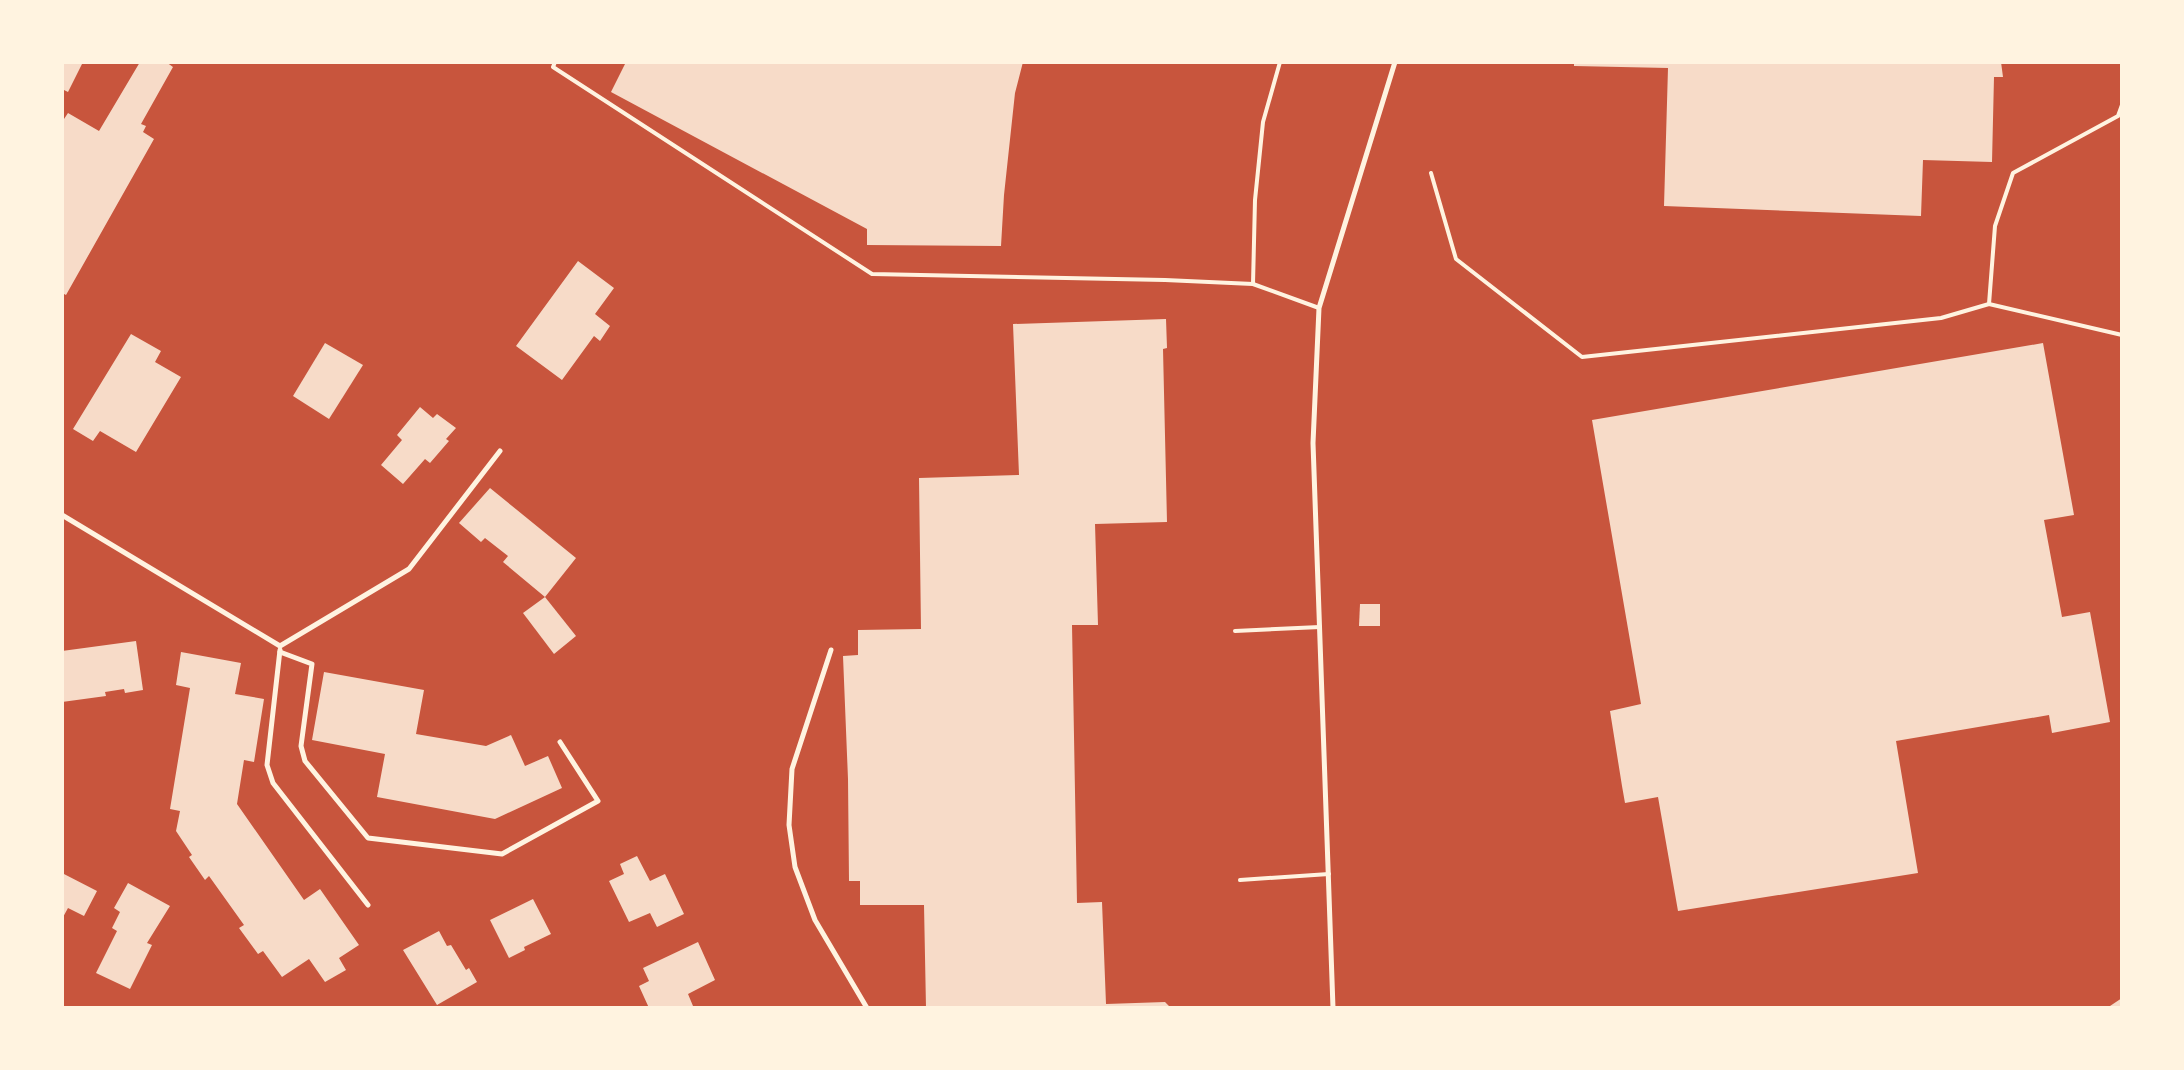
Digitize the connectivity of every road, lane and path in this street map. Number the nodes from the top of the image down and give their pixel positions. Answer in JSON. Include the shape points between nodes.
{"nodes":[{"id":1,"x":555,"y":62,"type":"edge"},
{"id":2,"x":1280,"y":62,"type":"edge"},
{"id":3,"x":1395,"y":62,"type":"edge"},
{"id":4,"x":2122,"y":105,"type":"edge"},
{"id":5,"x":1431,"y":173,"type":"dead end"},
{"id":6,"x":1253,"y":284,"type":"junction"},
{"id":7,"x":1989,"y":304,"type":"junction"},
{"id":8,"x":1319,"y":308,"type":"junction"},
{"id":9,"x":2122,"y":335,"type":"edge"},
{"id":10,"x":500,"y":451,"type":"dead end"},
{"id":11,"x":62,"y":515,"type":"edge"},
{"id":12,"x":1320,"y":627,"type":"junction"},
{"id":13,"x":1235,"y":632,"type":"dead end"},
{"id":14,"x":280,"y":649,"type":"junction"},
{"id":15,"x":831,"y":650,"type":"dead end"},
{"id":16,"x":560,"y":742,"type":"dead end"},
{"id":17,"x":1329,"y":874,"type":"junction"},
{"id":18,"x":1240,"y":880,"type":"dead end"},
{"id":19,"x":368,"y":905,"type":"dead end"},
{"id":20,"x":867,"y":1008,"type":"edge"},
{"id":21,"x":1333,"y":1008,"type":"edge"}],
"edges":[{"from":1,"to":6,"type":"lane","via":[[553,67],[872,274]]},
{"from":2,"to":6,"type":"lane","via":[[1264,122],[1255,200]]},
{"from":3,"to":8,"type":"street"},
{"from":4,"to":7,"type":"lane","via":[[2118,116],[2013,173],[1996,226]]},
{"from":5,"to":7,"type":"lane","via":[[1456,258],[1582,357],[1941,318]]},
{"from":6,"to":8,"type":"lane"},
{"from":7,"to":9,"type":"lane"},
{"from":8,"to":12,"type":"street","via":[[1313,443]]},
{"from":10,"to":14,"type":"street","via":[[409,569]]},
{"from":11,"to":14,"type":"street"},
{"from":12,"to":13,"type":"lane"},
{"from":12,"to":17,"type":"street"},
{"from":14,"to":16,"type":"street","via":[[312,664],[301,746],[305,761],[368,838],[502,854],[598,801]]},
{"from":14,"to":19,"type":"street","via":[[267,765],[273,783]]},
{"from":15,"to":20,"type":"street","via":[[792,769],[789,825],[795,866],[815,920]]},
{"from":17,"to":18,"type":"lane"},
{"from":17,"to":21,"type":"street"}]}
